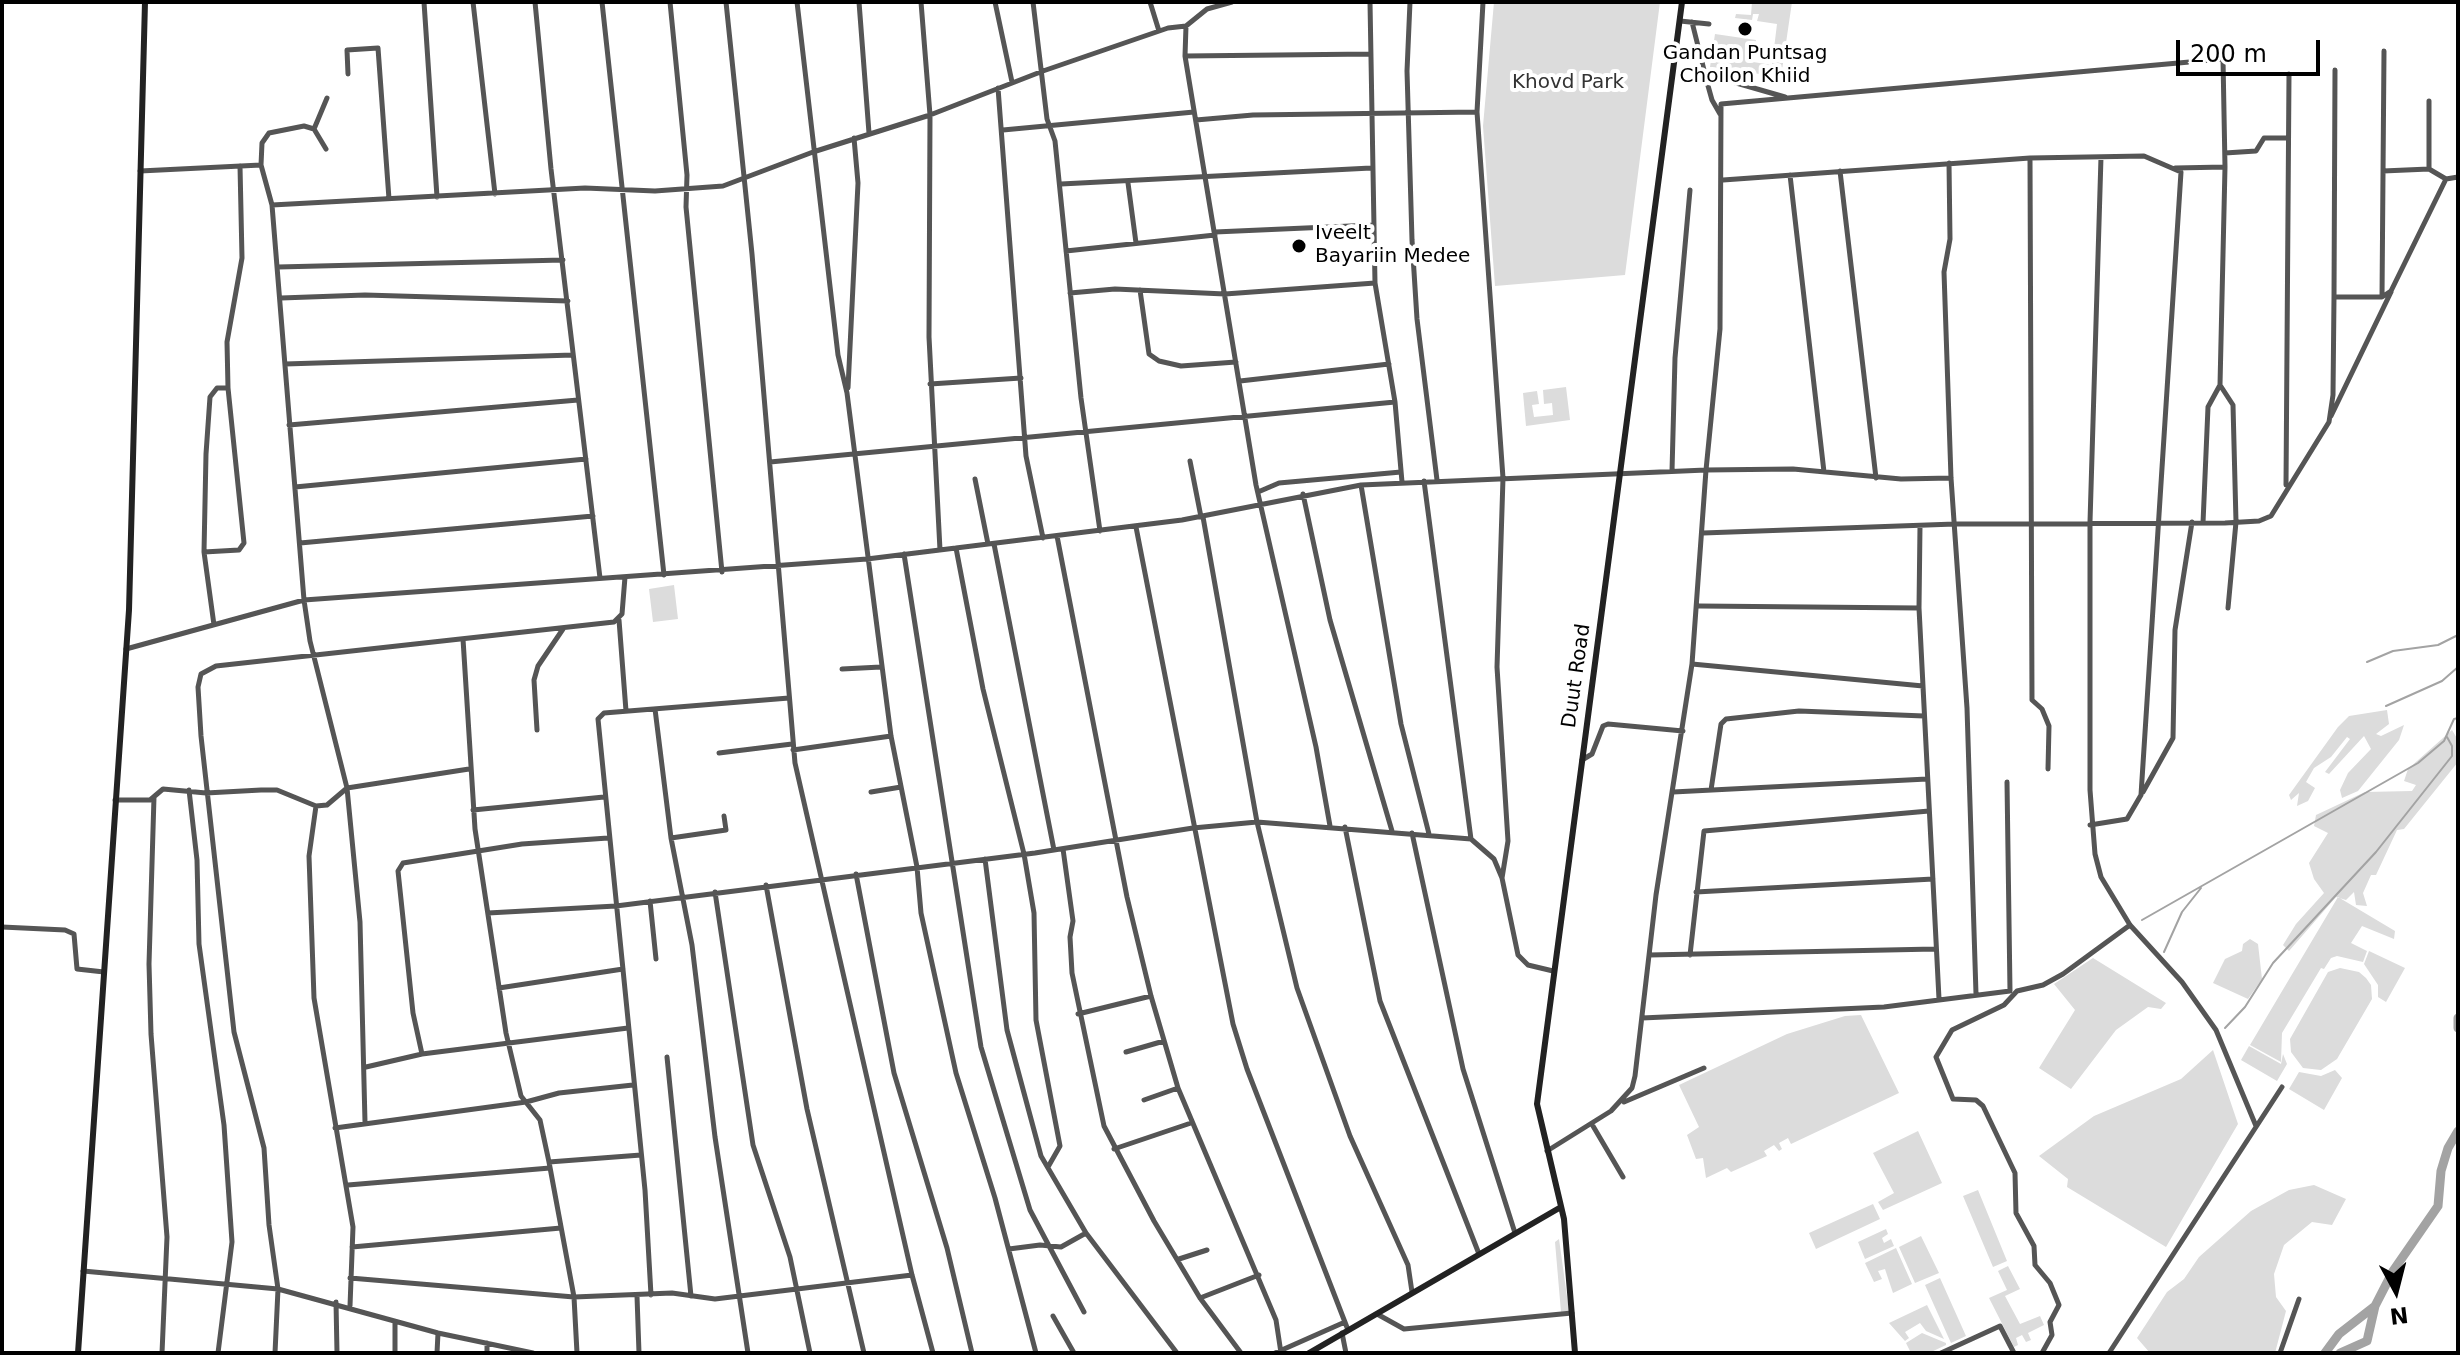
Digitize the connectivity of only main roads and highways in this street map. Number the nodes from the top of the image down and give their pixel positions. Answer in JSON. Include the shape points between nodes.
{"nodes":[{"id":1,"x":145,"y":2,"type":"edge"},
{"id":2,"x":1682,"y":2,"type":"edge"},
{"id":3,"x":1561,"y":1207,"type":"junction"},
{"id":4,"x":78,"y":1353,"type":"edge"},
{"id":5,"x":1309,"y":1353,"type":"edge"},
{"id":6,"x":1575,"y":1353,"type":"edge"}],
"edges":[{"from":1,"to":4,"type":"main road","via":[[126,649]]},
{"from":2,"to":3,"type":"main road","name":"Duut Road","via":[[1537,1104]]},
{"from":3,"to":5,"type":"main road"},
{"from":3,"to":6,"type":"main road","name":"Duut Road"}]}
